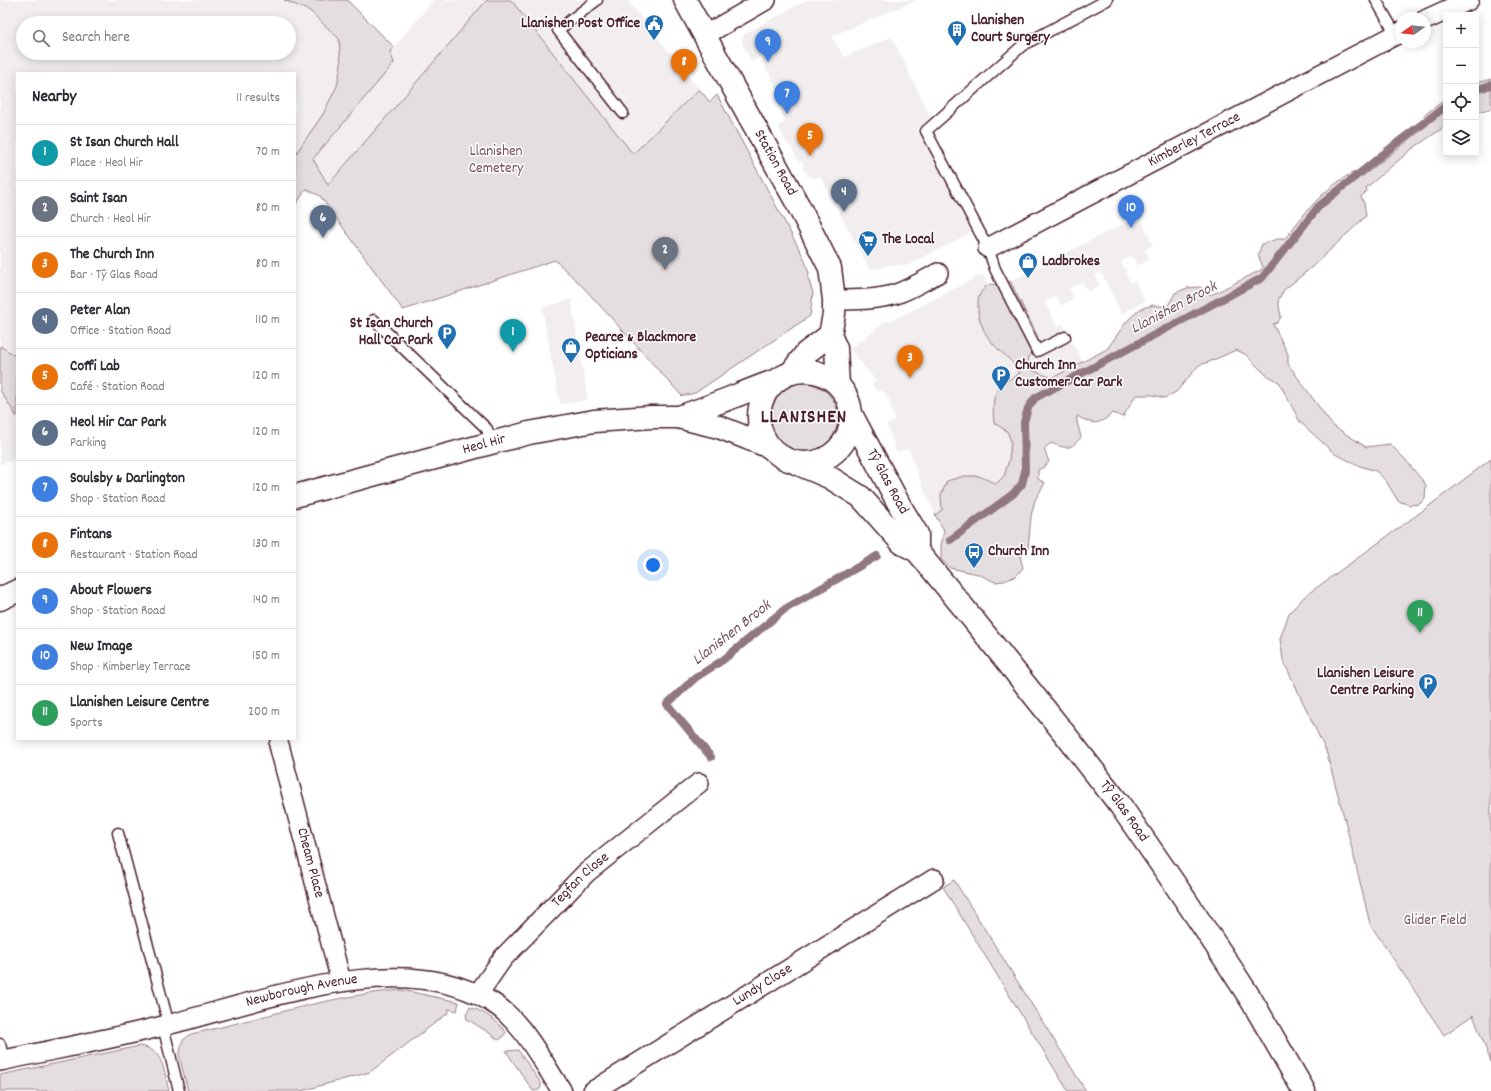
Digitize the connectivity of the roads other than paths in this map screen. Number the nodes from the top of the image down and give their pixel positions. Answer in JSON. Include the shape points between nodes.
{"nodes":[{"id":1,"x":597,"y":0,"type":"edge"},
{"id":2,"x":685,"y":0,"type":"edge"},
{"id":3,"x":766,"y":0,"type":"edge"},
{"id":4,"x":1107,"y":0,"type":"edge"},
{"id":5,"x":1376,"y":0,"type":"edge"},
{"id":6,"x":1469,"y":0,"type":"edge"},
{"id":7,"x":1431,"y":17,"type":"edge"},
{"id":8,"x":1395,"y":29,"type":"edge"},
{"id":9,"x":705,"y":35,"type":"junction"},
{"id":10,"x":1395,"y":36,"type":"edge"},
{"id":11,"x":623,"y":113,"type":"dead end"},
{"id":12,"x":988,"y":248,"type":"junction"},
{"id":13,"x":938,"y":273,"type":"dead end"},
{"id":14,"x":834,"y":300,"type":"junction"},
{"id":15,"x":374,"y":320,"type":"dead end"},
{"id":16,"x":830,"y":335,"type":"junction"},
{"id":17,"x":1065,"y":337,"type":"dead end"},
{"id":18,"x":784,"y":377,"type":"junction"},
{"id":19,"x":838,"y":385,"type":"junction"},
{"id":20,"x":851,"y":414,"type":"junction"},
{"id":21,"x":678,"y":417,"type":"junction"},
{"id":22,"x":491,"y":443,"type":"junction"},
{"id":23,"x":770,"y":447,"type":"junction"},
{"id":24,"x":796,"y":463,"type":"junction"},
{"id":25,"x":296,"y":496,"type":"edge"},
{"id":26,"x":917,"y":551,"type":"junction"},
{"id":27,"x":16,"y":591,"type":"edge"},
{"id":28,"x":0,"y":599,"type":"edge"},
{"id":29,"x":279,"y":745,"type":"dead end"},
{"id":30,"x":699,"y":783,"type":"dead end"},
{"id":31,"x":118,"y":833,"type":"dead end"},
{"id":32,"x":934,"y":879,"type":"dead end"},
{"id":33,"x":341,"y":981,"type":"junction"},
{"id":34,"x":478,"y":994,"type":"junction"},
{"id":35,"x":166,"y":1025,"type":"junction"},
{"id":36,"x":1,"y":1055,"type":"edge"},
{"id":37,"x":179,"y":1091,"type":"edge"},
{"id":38,"x":562,"y":1091,"type":"edge"},
{"id":39,"x":593,"y":1091,"type":"edge"},
{"id":40,"x":1304,"y":1091,"type":"edge"}],
"edges":[{"from":1,"to":11,"type":"lane","via":[[558,30]]},
{"from":2,"to":9,"type":"main road","name":"Station Road"},
{"from":3,"to":9,"type":"street"},
{"from":4,"to":12,"type":"lane","via":[[1023,46],[926,131]]},
{"from":5,"to":8,"type":"lane"},
{"from":6,"to":7,"type":"street"},
{"from":9,"to":14,"type":"main road","name":"Station Road","via":[[821,248],[830,268]]},
{"from":10,"to":12,"type":"street","name":"Kimberley Terrace"},
{"from":12,"to":17,"type":"lane","via":[[1037,351]]},
{"from":13,"to":14,"type":"street","via":[[896,294]]},
{"from":14,"to":16,"type":"main road","name":"Station Road"},
{"from":15,"to":22,"type":"lane","via":[[487,429]]},
{"from":16,"to":18,"type":"main road","via":[[806,353]]},
{"from":16,"to":19,"type":"main road","name":"Station Road","via":[[836,348]]},
{"from":18,"to":19,"type":"main road","via":[[806,371],[819,373]]},
{"from":18,"to":21,"type":"main road","name":"Heol Hir","via":[[711,407]]},
{"from":18,"to":23,"type":"main road","via":[[766,392],[759,412],[765,440]]},
{"from":19,"to":20,"type":"main road","via":[[845,394]]},
{"from":20,"to":24,"type":"main road","via":[[850,430],[836,452],[828,458],[812,463]]},
{"from":20,"to":26,"type":"main road","name":"Tŷ Glas Road","via":[[917,534]]},
{"from":21,"to":22,"type":"main road","name":"Heol Hir","via":[[594,421]]},
{"from":21,"to":23,"type":"main road","name":"Heol Hir","via":[[719,427]]},
{"from":22,"to":25,"type":"main road","name":"Heol Hir"},
{"from":23,"to":24,"type":"main road","via":[[782,457]]},
{"from":24,"to":26,"type":"main road","name":"Tŷ Glas Road","via":[[829,477],[861,497],[902,543]]},
{"from":26,"to":40,"type":"main road","name":"Tŷ Glas Road","via":[[1120,805],[1252,1001]]},
{"from":27,"to":28,"type":"main road"},
{"from":29,"to":33,"type":"street","name":"Cheam Place"},
{"from":30,"to":34,"type":"street","name":"Tegfan Close","via":[[586,872],[508,952]]},
{"from":31,"to":35,"type":"lane"},
{"from":32,"to":39,"type":"street","name":"Lundy Close"},
{"from":33,"to":34,"type":"street","name":"Newborough Avenue","via":[[388,977],[414,978]]},
{"from":33,"to":35,"type":"street","name":"Newborough Avenue","via":[[293,990]]},
{"from":34,"to":38,"type":"street","name":"Newborough Avenue","via":[[502,1008],[512,1019]]},
{"from":35,"to":36,"type":"street","name":"Newborough Avenue","via":[[48,1052]]},
{"from":35,"to":37,"type":"lane"}]}
